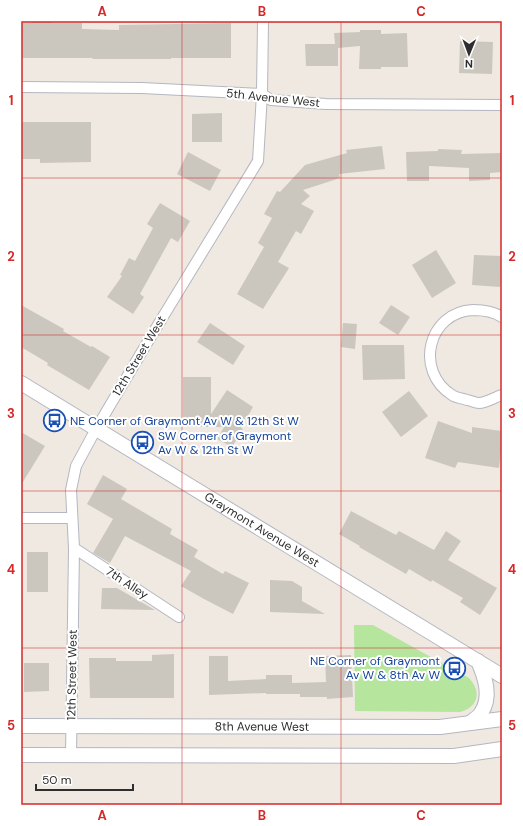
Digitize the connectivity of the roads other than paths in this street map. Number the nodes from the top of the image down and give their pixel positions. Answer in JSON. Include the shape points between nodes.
{"nodes":[{"id":1,"x":263,"y":21,"type":"edge"},
{"id":2,"x":21,"y":87,"type":"edge"},
{"id":3,"x":262,"y":94,"type":"junction"},
{"id":4,"x":502,"y":105,"type":"edge"},
{"id":5,"x":502,"y":317,"type":"edge"},
{"id":6,"x":21,"y":383,"type":"edge"},
{"id":7,"x":502,"y":395,"type":"edge"},
{"id":8,"x":96,"y":429,"type":"junction"},
{"id":9,"x":21,"y":518,"type":"edge"},
{"id":10,"x":72,"y":518,"type":"junction"},
{"id":11,"x":74,"y":548,"type":"junction"},
{"id":12,"x":179,"y":617,"type":"dead end"},
{"id":13,"x":478,"y":661,"type":"junction"},
{"id":14,"x":502,"y":676,"type":"edge"},
{"id":15,"x":502,"y":719,"type":"edge"},
{"id":16,"x":470,"y":723,"type":"junction"},
{"id":17,"x":21,"y":726,"type":"edge"},
{"id":18,"x":71,"y":726,"type":"junction"},
{"id":19,"x":502,"y":749,"type":"edge"},
{"id":20,"x":21,"y":755,"type":"edge"},
{"id":21,"x":71,"y":755,"type":"junction"}],
"edges":[{"from":1,"to":3,"type":"street","name":"12th Street West"},
{"from":2,"to":3,"type":"street","name":"5th Avenue West","via":[[142,88]]},
{"from":3,"to":4,"type":"street","name":"5th Avenue West","via":[[271,100],[326,104]]},
{"from":3,"to":8,"type":"street","name":"12th Street West","via":[[258,161]]},
{"from":5,"to":7,"type":"street","via":[[483,310],[464,310],[448,318],[435,332],[429,349],[430,367],[439,383],[453,396],[479,403]]},
{"from":6,"to":8,"type":"main road","name":"Graymont Avenue West"},
{"from":8,"to":10,"type":"street","name":"12th Street West","via":[[76,466],[71,490]]},
{"from":8,"to":13,"type":"main road","name":"Graymont Avenue West"},
{"from":9,"to":10,"type":"street"},
{"from":10,"to":11,"type":"street","name":"12th Street West"},
{"from":11,"to":12,"type":"street","name":"7th Alley"},
{"from":11,"to":18,"type":"street","name":"12th Street West"},
{"from":13,"to":14,"type":"main road","name":"Graymont Avenue West"},
{"from":13,"to":16,"type":"main road","via":[[485,677],[486,699],[481,714]]},
{"from":15,"to":16,"type":"main road","name":"8th Avenue West"},
{"from":16,"to":18,"type":"main road","name":"8th Avenue West","via":[[440,726]]},
{"from":17,"to":18,"type":"main road","name":"8th Avenue West"},
{"from":18,"to":21,"type":"street","name":"12th Street West"},
{"from":19,"to":21,"type":"main road","via":[[454,756]]},
{"from":20,"to":21,"type":"main road"}]}
